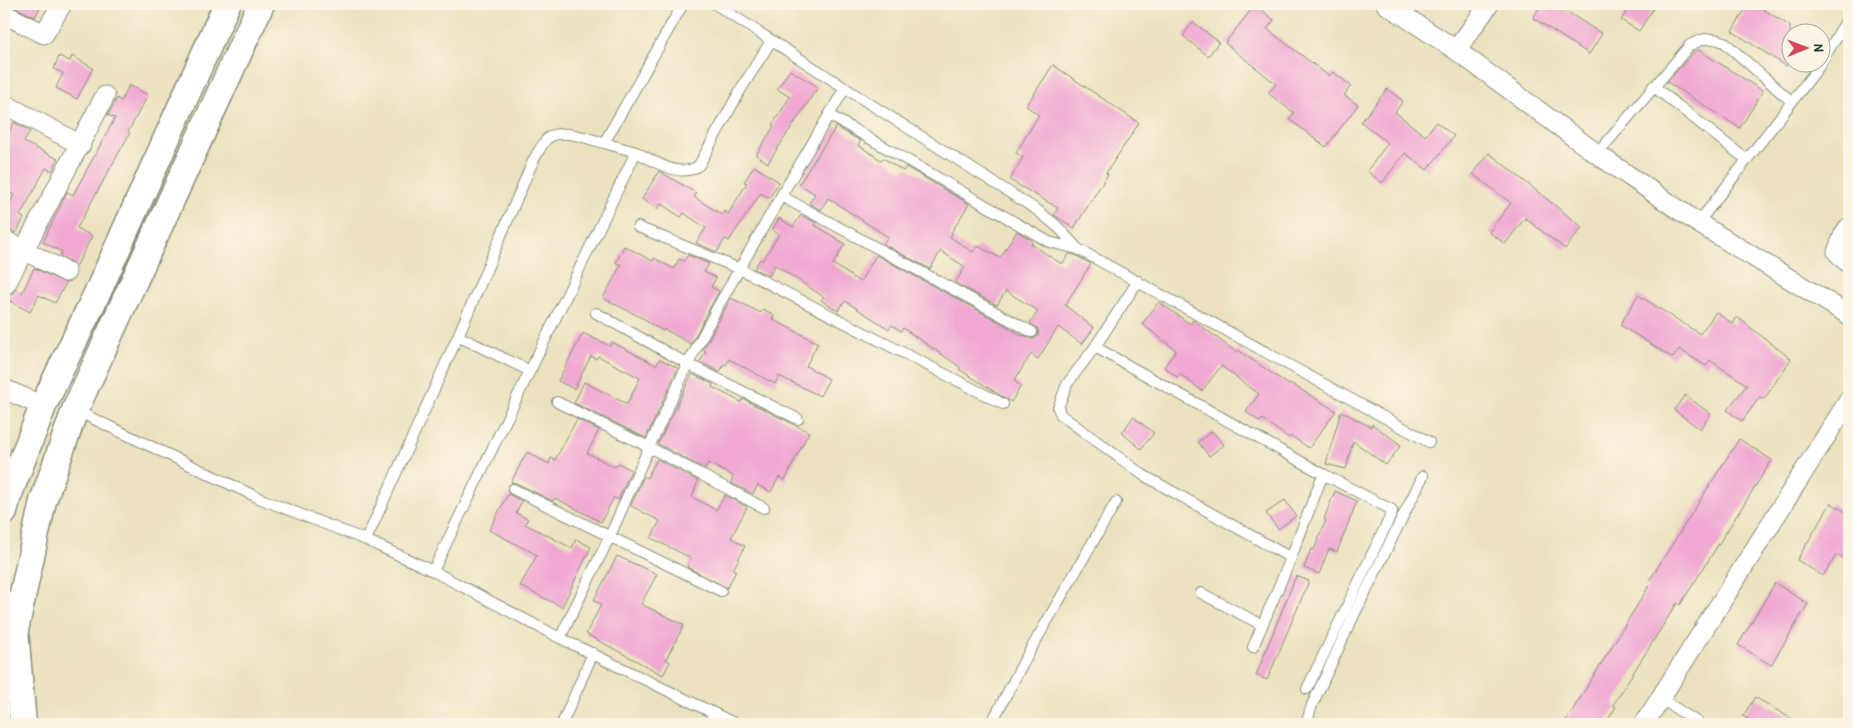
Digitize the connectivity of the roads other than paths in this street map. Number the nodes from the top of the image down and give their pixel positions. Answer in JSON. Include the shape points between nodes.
{"nodes":[{"id":1,"x":62,"y":4,"type":"edge"},
{"id":2,"x":227,"y":4,"type":"edge"},
{"id":3,"x":261,"y":4,"type":"edge"},
{"id":4,"x":683,"y":4,"type":"edge"},
{"id":5,"x":715,"y":4,"type":"edge"},
{"id":6,"x":1386,"y":4,"type":"edge"},
{"id":7,"x":1488,"y":6,"type":"dead end"},
{"id":8,"x":4,"y":14,"type":"edge"},
{"id":9,"x":1849,"y":16,"type":"edge"},
{"id":10,"x":771,"y":41,"type":"junction"},
{"id":11,"x":1456,"y":50,"type":"junction"},
{"id":12,"x":1653,"y":86,"type":"junction"},
{"id":13,"x":845,"y":88,"type":"junction"},
{"id":14,"x":105,"y":96,"type":"dead end"},
{"id":15,"x":1792,"y":102,"type":"junction"},
{"id":16,"x":5,"y":108,"type":"edge"},
{"id":17,"x":828,"y":115,"type":"junction"},
{"id":18,"x":604,"y":143,"type":"junction"},
{"id":19,"x":81,"y":145,"type":"junction"},
{"id":20,"x":636,"y":152,"type":"junction"},
{"id":21,"x":1597,"y":154,"type":"junction"},
{"id":22,"x":1747,"y":160,"type":"junction"},
{"id":23,"x":781,"y":196,"type":"junction"},
{"id":24,"x":1698,"y":223,"type":"junction"},
{"id":25,"x":1849,"y":227,"type":"edge"},
{"id":26,"x":638,"y":228,"type":"dead end"},
{"id":27,"x":4,"y":240,"type":"edge"},
{"id":28,"x":1078,"y":248,"type":"junction"},
{"id":29,"x":23,"y":249,"type":"junction"},
{"id":30,"x":1849,"y":264,"type":"edge"},
{"id":31,"x":740,"y":269,"type":"junction"},
{"id":32,"x":66,"y":272,"type":"dead end"},
{"id":33,"x":1138,"y":281,"type":"junction"},
{"id":34,"x":6,"y":284,"type":"dead end"},
{"id":35,"x":1848,"y":312,"type":"edge"},
{"id":36,"x":596,"y":313,"type":"dead end"},
{"id":37,"x":1032,"y":332,"type":"dead end"},
{"id":38,"x":458,"y":336,"type":"junction"},
{"id":39,"x":1095,"y":347,"type":"junction"},
{"id":40,"x":688,"y":364,"type":"junction"},
{"id":41,"x":530,"y":371,"type":"junction"},
{"id":42,"x":4,"y":389,"type":"edge"},
{"id":43,"x":1849,"y":400,"type":"edge"},
{"id":44,"x":557,"y":402,"type":"dead end"},
{"id":45,"x":1003,"y":404,"type":"dead end"},
{"id":46,"x":42,"y":406,"type":"junction"},
{"id":47,"x":75,"y":410,"type":"junction"},
{"id":48,"x":798,"y":419,"type":"dead end"},
{"id":49,"x":1429,"y":442,"type":"dead end"},
{"id":50,"x":649,"y":447,"type":"junction"},
{"id":51,"x":1323,"y":474,"type":"junction"},
{"id":52,"x":1423,"y":476,"type":"dead end"},
{"id":53,"x":512,"y":490,"type":"dead end"},
{"id":54,"x":1116,"y":502,"type":"dead end"},
{"id":55,"x":764,"y":508,"type":"dead end"},
{"id":56,"x":4,"y":512,"type":"edge"},
{"id":57,"x":610,"y":536,"type":"junction"},
{"id":58,"x":366,"y":540,"type":"junction"},
{"id":59,"x":1291,"y":558,"type":"junction"},
{"id":60,"x":433,"y":571,"type":"junction"},
{"id":61,"x":721,"y":591,"type":"dead end"},
{"id":62,"x":1201,"y":593,"type":"dead end"},
{"id":63,"x":1262,"y":625,"type":"junction"},
{"id":64,"x":560,"y":638,"type":"junction"},
{"id":65,"x":1253,"y":647,"type":"dead end"},
{"id":66,"x":593,"y":653,"type":"junction"},
{"id":67,"x":1307,"y":688,"type":"dead end"},
{"id":68,"x":1660,"y":698,"type":"junction"},
{"id":69,"x":714,"y":713,"type":"junction"},
{"id":70,"x":23,"y":724,"type":"edge"},
{"id":71,"x":562,"y":724,"type":"edge"},
{"id":72,"x":708,"y":724,"type":"edge"},
{"id":73,"x":736,"y":724,"type":"edge"},
{"id":74,"x":991,"y":724,"type":"edge"},
{"id":75,"x":1306,"y":724,"type":"edge"},
{"id":76,"x":1644,"y":724,"type":"edge"},
{"id":77,"x":1700,"y":724,"type":"edge"}],
"edges":[{"from":1,"to":8,"type":"street","via":[[44,34]]},
{"from":2,"to":46,"type":"street","via":[[100,287]]},
{"from":3,"to":47,"type":"street"},
{"from":4,"to":18,"type":"lane"},
{"from":5,"to":10,"type":"lane"},
{"from":6,"to":11,"type":"street"},
{"from":7,"to":11,"type":"street"},
{"from":9,"to":15,"type":"lane","via":[[1818,68]]},
{"from":10,"to":13,"type":"lane"},
{"from":10,"to":20,"type":"lane","via":[[699,166],[681,172]]},
{"from":11,"to":21,"type":"street"},
{"from":12,"to":15,"type":"lane","via":[[1690,45],[1705,38],[1715,38],[1724,42]]},
{"from":12,"to":21,"type":"lane"},
{"from":12,"to":22,"type":"lane"},
{"from":13,"to":17,"type":"lane"},
{"from":13,"to":28,"type":"lane","via":[[1037,210]]},
{"from":14,"to":19,"type":"street"},
{"from":15,"to":22,"type":"lane"},
{"from":16,"to":19,"type":"street"},
{"from":17,"to":23,"type":"lane"},
{"from":17,"to":28,"type":"lane","via":[[1049,242]]},
{"from":18,"to":20,"type":"lane"},
{"from":18,"to":38,"type":"lane","via":[[564,133],[547,138],[533,161]]},
{"from":19,"to":29,"type":"street"},
{"from":20,"to":41,"type":"lane"},
{"from":21,"to":24,"type":"street"},
{"from":22,"to":24,"type":"lane"},
{"from":23,"to":31,"type":"lane"},
{"from":23,"to":37,"type":"lane"},
{"from":24,"to":35,"type":"street"},
{"from":25,"to":30,"type":"street","via":[[1837,252]]},
{"from":26,"to":31,"type":"lane"},
{"from":27,"to":29,"type":"street"},
{"from":28,"to":33,"type":"lane"},
{"from":29,"to":32,"type":"street"},
{"from":29,"to":34,"type":"street"},
{"from":31,"to":40,"type":"lane"},
{"from":31,"to":45,"type":"lane"},
{"from":33,"to":39,"type":"lane"},
{"from":33,"to":49,"type":"lane"},
{"from":36,"to":40,"type":"lane"},
{"from":38,"to":41,"type":"lane"},
{"from":38,"to":58,"type":"lane"},
{"from":39,"to":51,"type":"lane"},
{"from":39,"to":59,"type":"lane","via":[[1067,384],[1058,408],[1061,415],[1143,474]]},
{"from":40,"to":48,"type":"lane"},
{"from":40,"to":50,"type":"lane"},
{"from":41,"to":60,"type":"lane"},
{"from":42,"to":46,"type":"street"},
{"from":43,"to":68,"type":"street"},
{"from":44,"to":50,"type":"lane"},
{"from":46,"to":56,"type":"street","via":[[6,499]]},
{"from":47,"to":58,"type":"lane","via":[[261,499]]},
{"from":47,"to":70,"type":"street","via":[[42,501],[15,630]]},
{"from":50,"to":55,"type":"lane"},
{"from":50,"to":57,"type":"lane"},
{"from":51,"to":59,"type":"lane"},
{"from":51,"to":67,"type":"lane","via":[[1390,508],[1392,513]]},
{"from":52,"to":75,"type":"lane","via":[[1353,617]]},
{"from":53,"to":57,"type":"lane"},
{"from":54,"to":74,"type":"lane"},
{"from":57,"to":61,"type":"lane"},
{"from":57,"to":64,"type":"lane"},
{"from":58,"to":60,"type":"lane"},
{"from":59,"to":63,"type":"lane"},
{"from":60,"to":64,"type":"lane"},
{"from":62,"to":63,"type":"lane"},
{"from":63,"to":65,"type":"lane"},
{"from":64,"to":66,"type":"lane"},
{"from":66,"to":69,"type":"lane"},
{"from":66,"to":71,"type":"lane"},
{"from":68,"to":76,"type":"street"},
{"from":68,"to":77,"type":"lane"},
{"from":69,"to":72,"type":"lane"},
{"from":69,"to":73,"type":"lane"}]}
